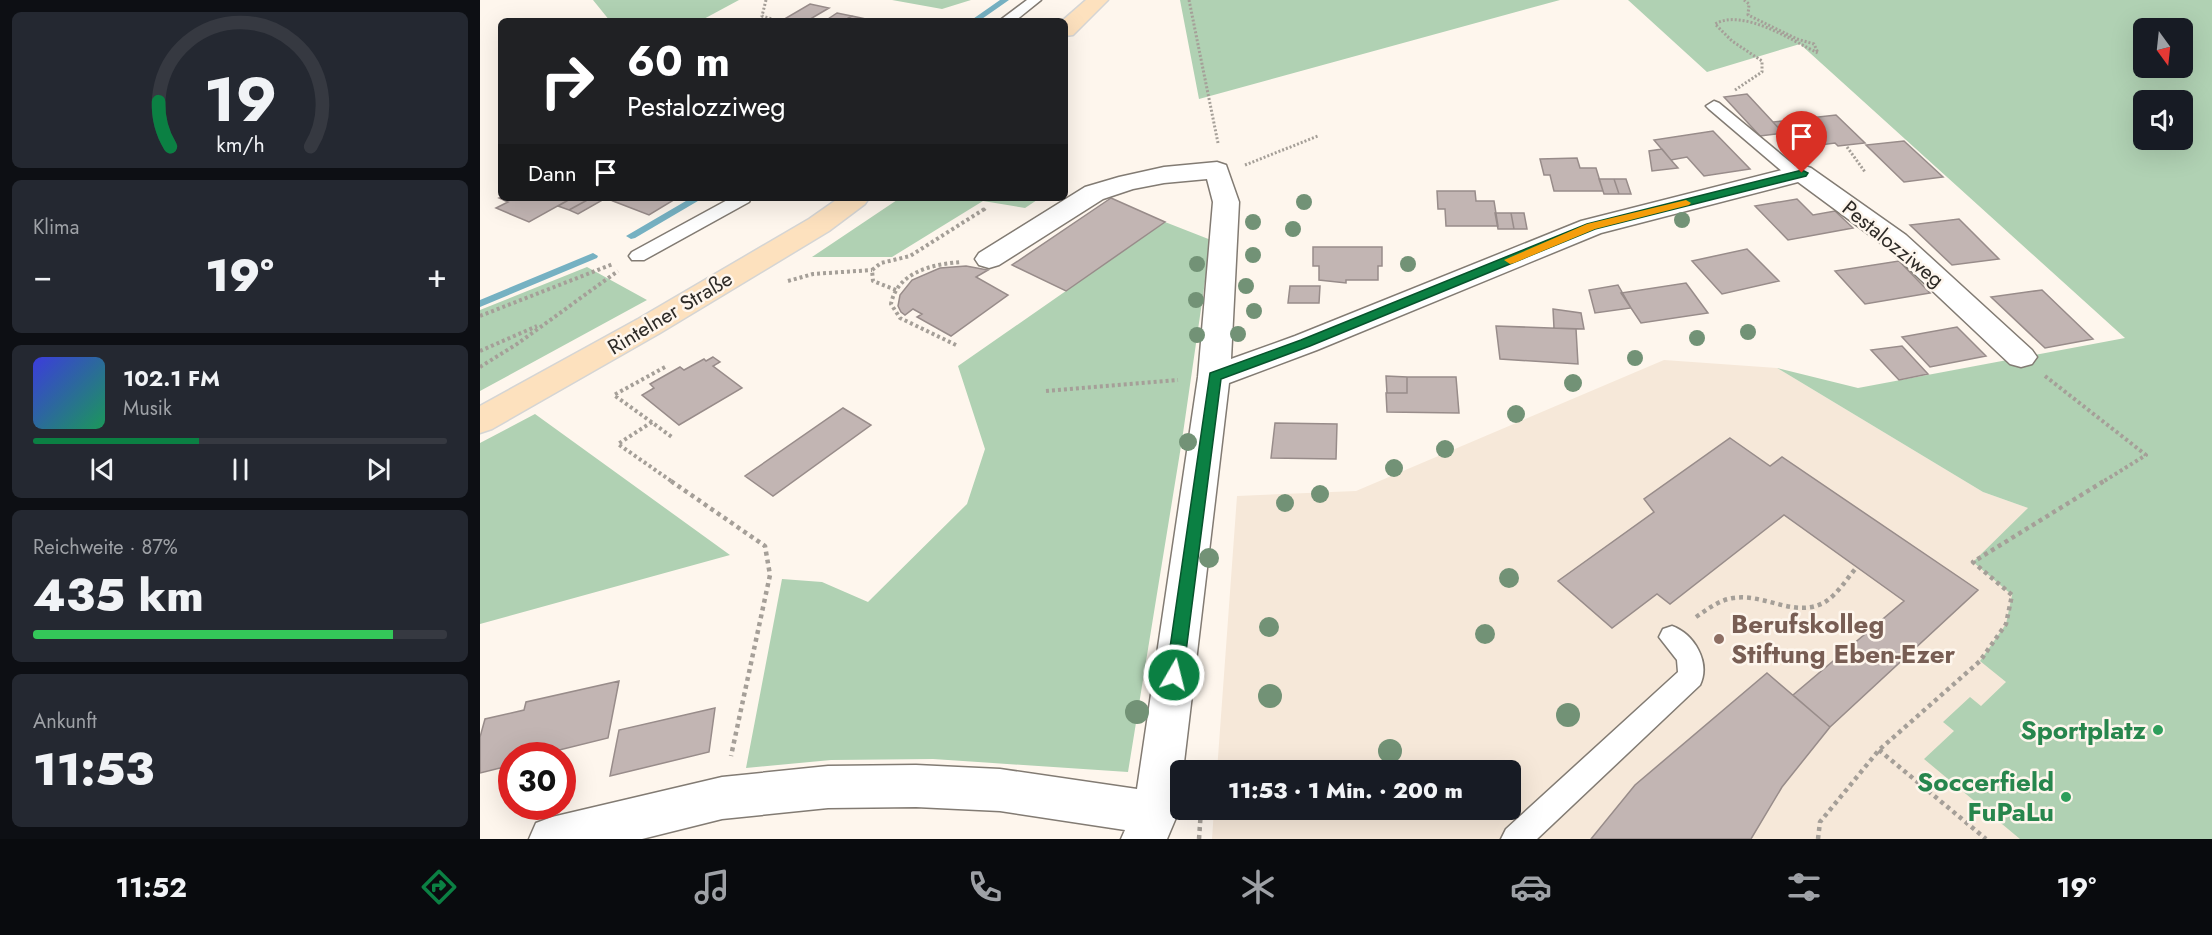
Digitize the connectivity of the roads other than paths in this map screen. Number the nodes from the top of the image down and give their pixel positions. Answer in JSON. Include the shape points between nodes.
{"nodes":[{"id":1,"x":1035,"y":0,"type":"edge"},
{"id":2,"x":1098,"y":0,"type":"edge"},
{"id":3,"x":1010,"y":18,"type":"edge"},
{"id":4,"x":1068,"y":27,"type":"edge"},
{"id":5,"x":1714,"y":106,"type":"road end"},
{"id":6,"x":1802,"y":173,"type":"junction"},
{"id":7,"x":738,"y":201,"type":"edge"},
{"id":8,"x":852,"y":201,"type":"edge"},
{"id":9,"x":638,"y":256,"type":"road end"},
{"id":10,"x":989,"y":259,"type":"road end"},
{"id":11,"x":2021,"y":357,"type":"road end"},
{"id":12,"x":1214,"y":376,"type":"junction"},
{"id":13,"x":480,"y":421,"type":"edge"},
{"id":14,"x":1672,"y":637,"type":"road end"},
{"id":15,"x":1150,"y":826,"type":"edge"},
{"id":16,"x":552,"y":839,"type":"edge"},
{"id":17,"x":1516,"y":839,"type":"edge"}],
"edges":[{"from":1,"to":3,"type":"lane"},
{"from":2,"to":4,"type":"main road"},
{"from":5,"to":6,"type":"lane","via":[[1788,169]]},
{"from":6,"to":11,"type":"street","name":"Pestalozziweg","via":[[1896,241]]},
{"from":6,"to":12,"type":"street","via":[[1591,227],[1306,343]]},
{"from":7,"to":9,"type":"lane"},
{"from":8,"to":13,"type":"main road","name":"Rintelner Straße","via":[[819,225],[640,331]]},
{"from":10,"to":12,"type":"street","via":[[1094,193],[1164,175],[1217,170],[1226,202]]},
{"from":12,"to":15,"type":"street"},
{"from":14,"to":17,"type":"lane","via":[[1693,663],[1691,677]]},
{"from":15,"to":16,"type":"street","via":[[1000,790],[828,787],[722,798]]}]}
